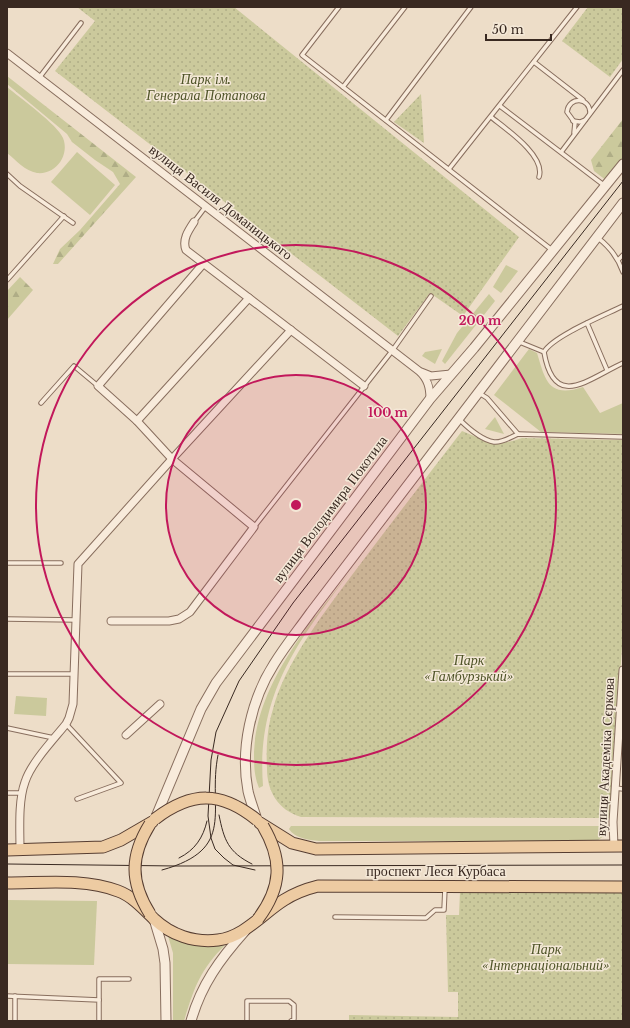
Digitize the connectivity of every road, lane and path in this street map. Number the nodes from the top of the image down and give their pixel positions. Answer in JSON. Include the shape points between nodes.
{"nodes":[{"id":1,"x":339,"y":7,"type":"edge"},
{"id":2,"x":405,"y":7,"type":"edge"},
{"id":3,"x":471,"y":7,"type":"edge"},
{"id":4,"x":577,"y":7,"type":"edge"},
{"id":5,"x":81,"y":23,"type":"dead end"},
{"id":6,"x":7,"y":53,"type":"edge"},
{"id":7,"x":534,"y":62,"type":"junction"},
{"id":8,"x":623,"y":70,"type":"edge"},
{"id":9,"x":39,"y":78,"type":"junction"},
{"id":10,"x":343,"y":87,"type":"junction"},
{"id":11,"x":586,"y":102,"type":"junction"},
{"id":12,"x":500,"y":106,"type":"junction"},
{"id":13,"x":593,"y":108,"type":"junction"},
{"id":14,"x":491,"y":117,"type":"junction"},
{"id":15,"x":588,"y":117,"type":"junction"},
{"id":16,"x":386,"y":120,"type":"junction"},
{"id":17,"x":573,"y":121,"type":"junction"},
{"id":18,"x":571,"y":139,"type":"junction"},
{"id":19,"x":562,"y":151,"type":"junction"},
{"id":20,"x":623,"y":164,"type":"edge"},
{"id":21,"x":448,"y":169,"type":"junction"},
{"id":22,"x":7,"y":174,"type":"edge"},
{"id":23,"x":539,"y":177,"type":"dead end"},
{"id":24,"x":605,"y":186,"type":"junction"},
{"id":25,"x":623,"y":203,"type":"edge"},
{"id":26,"x":206,"y":206,"type":"junction"},
{"id":27,"x":64,"y":216,"type":"junction"},
{"id":28,"x":194,"y":222,"type":"joint"},
{"id":29,"x":73,"y":223,"type":"dead end"},
{"id":30,"x":596,"y":237,"type":"junction"},
{"id":31,"x":553,"y":251,"type":"junction"},
{"id":32,"x":621,"y":258,"type":"edge"},
{"id":33,"x":203,"y":264,"type":"junction"},
{"id":34,"x":623,"y":272,"type":"edge"},
{"id":35,"x":7,"y":280,"type":"edge"},
{"id":36,"x":430,"y":296,"type":"dead end"},
{"id":37,"x":248,"y":298,"type":"junction"},
{"id":38,"x":623,"y":306,"type":"edge"},
{"id":39,"x":587,"y":324,"type":"junction"},
{"id":40,"x":291,"y":330,"type":"junction"},
{"id":41,"x":516,"y":341,"type":"junction"},
{"id":42,"x":392,"y":351,"type":"junction"},
{"id":43,"x":544,"y":352,"type":"junction"},
{"id":44,"x":623,"y":363,"type":"edge"},
{"id":45,"x":608,"y":370,"type":"junction"},
{"id":46,"x":419,"y":371,"type":"junction"},
{"id":47,"x":451,"y":374,"type":"junction"},
{"id":48,"x":98,"y":386,"type":"junction"},
{"id":49,"x":364,"y":386,"type":"junction"},
{"id":50,"x":478,"y":392,"type":"junction"},
{"id":51,"x":430,"y":399,"type":"junction"},
{"id":52,"x":41,"y":403,"type":"dead end"},
{"id":53,"x":458,"y":419,"type":"junction"},
{"id":54,"x":137,"y":421,"type":"junction"},
{"id":55,"x":518,"y":434,"type":"junction"},
{"id":56,"x":623,"y":437,"type":"edge"},
{"id":57,"x":172,"y":459,"type":"junction"},
{"id":58,"x":254,"y":527,"type":"junction"},
{"id":59,"x":7,"y":563,"type":"edge"},
{"id":60,"x":61,"y":563,"type":"dead end"},
{"id":61,"x":7,"y":619,"type":"edge"},
{"id":62,"x":76,"y":620,"type":"junction"},
{"id":63,"x":111,"y":621,"type":"dead end"},
{"id":64,"x":623,"y":670,"type":"edge"},
{"id":65,"x":7,"y":674,"type":"edge"},
{"id":66,"x":74,"y":674,"type":"junction"},
{"id":67,"x":160,"y":704,"type":"dead end"},
{"id":68,"x":66,"y":724,"type":"junction"},
{"id":69,"x":7,"y":728,"type":"edge"},
{"id":70,"x":126,"y":735,"type":"dead end"},
{"id":71,"x":54,"y":738,"type":"junction"},
{"id":72,"x":615,"y":788,"type":"junction"},
{"id":73,"x":623,"y":789,"type":"edge"},
{"id":74,"x":7,"y":793,"type":"edge"},
{"id":75,"x":22,"y":793,"type":"junction"},
{"id":76,"x":76,"y":799,"type":"dead end"},
{"id":77,"x":153,"y":822,"type":"junction"},
{"id":78,"x":260,"y":823,"type":"junction"},
{"id":79,"x":618,"y":846,"type":"edge"},
{"id":80,"x":7,"y":850,"type":"edge"},
{"id":81,"x":20,"y":850,"type":"junction"},
{"id":82,"x":7,"y":882,"type":"edge"},
{"id":83,"x":444,"y":887,"type":"junction"},
{"id":84,"x":623,"y":887,"type":"edge"},
{"id":85,"x":152,"y":916,"type":"junction"},
{"id":86,"x":335,"y":917,"type":"dead end"},
{"id":87,"x":255,"y":922,"type":"junction"},
{"id":88,"x":129,"y":978,"type":"dead end"},
{"id":89,"x":7,"y":996,"type":"edge"},
{"id":90,"x":16,"y":996,"type":"junction"},
{"id":91,"x":99,"y":1000,"type":"junction"},
{"id":92,"x":15,"y":1021,"type":"edge"},
{"id":93,"x":99,"y":1021,"type":"edge"},
{"id":94,"x":166,"y":1021,"type":"edge"},
{"id":95,"x":190,"y":1021,"type":"edge"},
{"id":96,"x":247,"y":1021,"type":"edge"},
{"id":97,"x":291,"y":1021,"type":"edge"}],
"edges":[{"from":1,"to":10,"type":"lane","via":[[302,55]]},
{"from":2,"to":10,"type":"lane"},
{"from":3,"to":16,"type":"lane"},
{"from":4,"to":7,"type":"lane"},
{"from":5,"to":9,"type":"lane"},
{"from":6,"to":9,"type":"street","name":"вулиця Василя Доманицького"},
{"from":7,"to":11,"type":"lane"},
{"from":7,"to":12,"type":"lane"},
{"from":8,"to":13,"type":"lane"},
{"from":9,"to":26,"type":"street","name":"вулиця Василя Доманицького"},
{"from":10,"to":16,"type":"lane"},
{"from":11,"to":13,"type":"lane"},
{"from":11,"to":15,"type":"lane","via":[[590,108]]},
{"from":11,"to":17,"type":"lane","via":[[579,100],[569,104],[568,115]]},
{"from":12,"to":14,"type":"lane"},
{"from":12,"to":19,"type":"lane"},
{"from":13,"to":15,"type":"lane"},
{"from":14,"to":21,"type":"lane"},
{"from":14,"to":23,"type":"lane","via":[[536,157],[541,169]]},
{"from":15,"to":17,"type":"lane","via":[[580,122]]},
{"from":15,"to":18,"type":"lane"},
{"from":16,"to":21,"type":"lane"},
{"from":17,"to":18,"type":"lane","via":[[576,128]]},
{"from":18,"to":19,"type":"lane"},
{"from":19,"to":24,"type":"lane"},
{"from":20,"to":24,"type":"street","name":"вулиця Володимира Покотила"},
{"from":21,"to":31,"type":"lane"},
{"from":22,"to":27,"type":"lane"},
{"from":24,"to":31,"type":"street","name":"вулиця Володимира Покотила"},
{"from":25,"to":30,"type":"street"},
{"from":26,"to":28,"type":"lane"},
{"from":26,"to":42,"type":"street","name":"вулиця Василя Доманицького"},
{"from":27,"to":29,"type":"lane"},
{"from":27,"to":35,"type":"lane"},
{"from":28,"to":33,"type":"street","via":[[184,244],[186,250]]},
{"from":30,"to":32,"type":"lane"},
{"from":30,"to":41,"type":"street"},
{"from":31,"to":47,"type":"street","name":"вулиця Володимира Покотила"},
{"from":32,"to":34,"type":"lane"},
{"from":33,"to":37,"type":"street"},
{"from":33,"to":48,"type":"street"},
{"from":36,"to":42,"type":"lane"},
{"from":37,"to":40,"type":"street"},
{"from":37,"to":54,"type":"street"},
{"from":38,"to":39,"type":"lane"},
{"from":39,"to":43,"type":"lane","via":[[548,345]]},
{"from":39,"to":45,"type":"lane"},
{"from":40,"to":49,"type":"street"},
{"from":40,"to":57,"type":"street"},
{"from":41,"to":43,"type":"lane"},
{"from":41,"to":50,"type":"street"},
{"from":42,"to":46,"type":"street","name":"вулиця Василя Доманицького"},
{"from":42,"to":49,"type":"lane"},
{"from":43,"to":45,"type":"lane","via":[[553,380],[560,386],[574,387]]},
{"from":44,"to":45,"type":"lane"},
{"from":46,"to":47,"type":"street","name":"вулиця Василя Доманицького","via":[[431,376]]},
{"from":46,"to":51,"type":"street","name":"вулиця Василя Доманицького","via":[[429,386]]},
{"from":47,"to":51,"type":"street","name":"вулиця Володимира Покотила"},
{"from":48,"to":52,"type":"lane","via":[[74,366]]},
{"from":48,"to":54,"type":"street"},
{"from":49,"to":58,"type":"lane"},
{"from":50,"to":53,"type":"street"},
{"from":50,"to":55,"type":"lane","via":[[487,398]]},
{"from":51,"to":77,"type":"street","name":"вулиця Володимира Покотила","via":[[216,683],[200,709]]},
{"from":53,"to":55,"type":"lane","via":[[494,442]]},
{"from":53,"to":78,"type":"street","via":[[273,665],[254,709],[246,747],[248,792]]},
{"from":54,"to":57,"type":"street"},
{"from":55,"to":56,"type":"lane"},
{"from":57,"to":58,"type":"street"},
{"from":57,"to":62,"type":"street","via":[[78,564]]},
{"from":58,"to":63,"type":"street","via":[[190,612],[179,619],[169,621]]},
{"from":59,"to":60,"type":"lane"},
{"from":61,"to":62,"type":"lane"},
{"from":62,"to":66,"type":"street"},
{"from":64,"to":72,"type":"street","name":"вулиця Академіка Сєркова"},
{"from":65,"to":66,"type":"lane"},
{"from":66,"to":68,"type":"street","via":[[72,704]]},
{"from":67,"to":70,"type":"street"},
{"from":68,"to":71,"type":"street"},
{"from":68,"to":76,"type":"lane","via":[[120,783]]},
{"from":69,"to":71,"type":"lane"},
{"from":71,"to":75,"type":"street","via":[[30,771]]},
{"from":72,"to":73,"type":"lane"},
{"from":72,"to":79,"type":"street","name":"вулиця Академіка Сєркова","via":[[613,822]]},
{"from":74,"to":75,"type":"lane"},
{"from":75,"to":81,"type":"street"},
{"from":77,"to":78,"type":"main road","bridge":true,"via":[[170,807],[188,800],[206,798],[225,800],[242,808]]},
{"from":77,"to":81,"type":"main road","via":[[112,844],[93,848]]},
{"from":77,"to":85,"type":"main road","bridge":true,"via":[[140,843],[134,869],[141,900]]},
{"from":78,"to":79,"type":"main road","name":"проспект Леся Курбаса","via":[[292,843],[316,849]]},
{"from":78,"to":87,"type":"main road","bridge":true,"via":[[275,851],[278,873],[275,890],[268,905]]},
{"from":80,"to":81,"type":"main road"},
{"from":82,"to":85,"type":"main road","via":[[93,884],[119,891]]},
{"from":83,"to":84,"type":"main road","name":"проспект Леся Курбаса"},
{"from":83,"to":86,"type":"lane","via":[[444,910],[435,910],[426,918]]},
{"from":83,"to":87,"type":"main road","name":"проспект Леся Курбаса","via":[[329,886],[305,889]]},
{"from":85,"to":87,"type":"main road","via":[[168,930],[202,941],[225,938]]},
{"from":85,"to":94,"type":"street","via":[[165,963]]},
{"from":87,"to":95,"type":"street","via":[[227,951],[206,982]]},
{"from":88,"to":91,"type":"lane","via":[[98,979]]},
{"from":89,"to":90,"type":"lane"},
{"from":90,"to":91,"type":"lane"},
{"from":90,"to":92,"type":"lane"},
{"from":91,"to":93,"type":"lane"},
{"from":96,"to":97,"type":"lane","via":[[247,1001],[289,1001],[294,1005],[294,1019]]}]}
